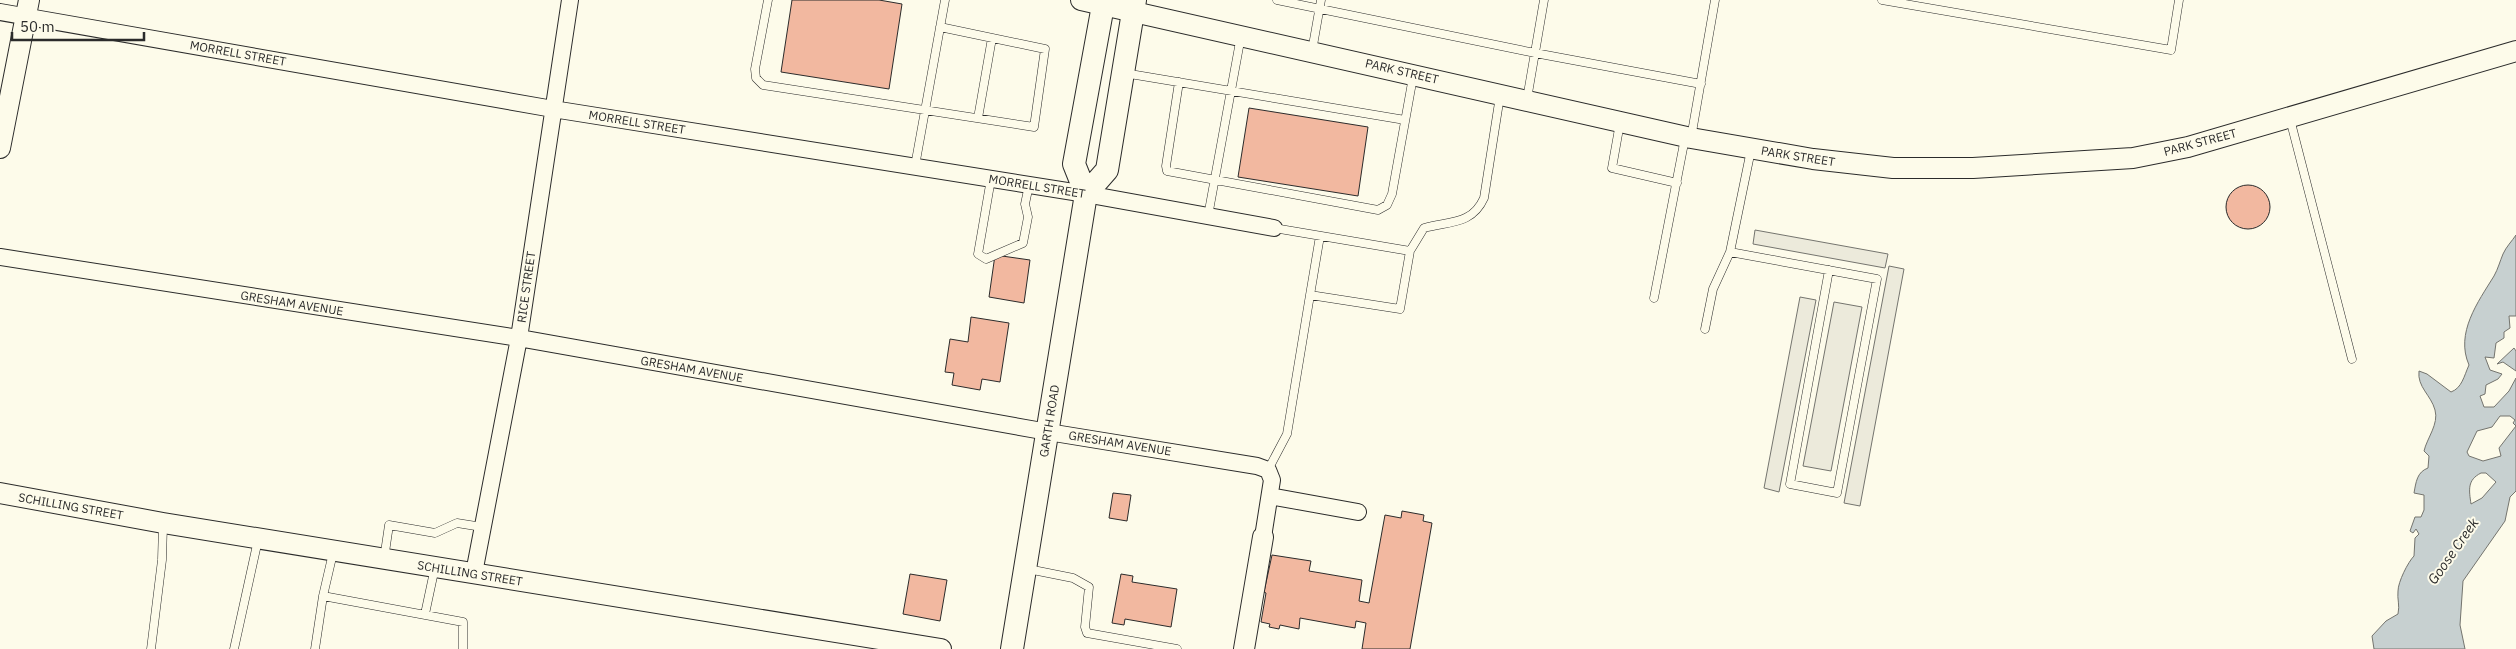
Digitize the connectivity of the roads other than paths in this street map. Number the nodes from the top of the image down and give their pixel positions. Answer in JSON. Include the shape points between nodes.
{"nodes":[{"id":1,"x":570,"y":0,"type":"edge"},
{"id":2,"x":768,"y":0,"type":"edge"},
{"id":3,"x":945,"y":0,"type":"edge"},
{"id":4,"x":1081,"y":0,"type":"edge"},
{"id":5,"x":1277,"y":0,"type":"edge"},
{"id":6,"x":1321,"y":0,"type":"edge"},
{"id":7,"x":1544,"y":0,"type":"edge"},
{"id":8,"x":1716,"y":0,"type":"edge"},
{"id":9,"x":1882,"y":0,"type":"edge"},
{"id":10,"x":2179,"y":0,"type":"edge"},
{"id":11,"x":1104,"y":2,"type":"edge"},
{"id":12,"x":1134,"y":6,"type":"edge"},
{"id":13,"x":28,"y":8,"type":"edge"},
{"id":14,"x":1319,"y":10,"type":"junction"},
{"id":15,"x":0,"y":12,"type":"edge"},
{"id":16,"x":940,"y":27,"type":"junction"},
{"id":17,"x":1241,"y":34,"type":"junction"},
{"id":18,"x":992,"y":38,"type":"junction"},
{"id":19,"x":1312,"y":51,"type":"junction"},
{"id":20,"x":2516,"y":51,"type":"edge"},
{"id":21,"x":1535,"y":53,"type":"junction"},
{"id":22,"x":1122,"y":73,"type":"junction"},
{"id":23,"x":1414,"y":74,"type":"junction"},
{"id":24,"x":1179,"y":82,"type":"junction"},
{"id":25,"x":1701,"y":84,"type":"junction"},
{"id":26,"x":1231,"y":91,"type":"junction"},
{"id":27,"x":1500,"y":94,"type":"junction"},
{"id":28,"x":1527,"y":100,"type":"junction"},
{"id":29,"x":553,"y":108,"type":"junction"},
{"id":30,"x":925,"y":110,"type":"junction"},
{"id":31,"x":2289,"y":117,"type":"junction"},
{"id":32,"x":978,"y":118,"type":"junction"},
{"id":33,"x":1406,"y":120,"type":"junction"},
{"id":34,"x":1620,"y":122,"type":"junction"},
{"id":35,"x":1688,"y":137,"type":"junction"},
{"id":36,"x":0,"y":148,"type":"edge"},
{"id":37,"x":1752,"y":149,"type":"junction"},
{"id":38,"x":914,"y":166,"type":"junction"},
{"id":39,"x":991,"y":179,"type":"junction"},
{"id":40,"x":1215,"y":182,"type":"junction"},
{"id":41,"x":1677,"y":183,"type":"junction"},
{"id":42,"x":1029,"y":185,"type":"junction"},
{"id":43,"x":1086,"y":194,"type":"junction"},
{"id":44,"x":1208,"y":216,"type":"junction"},
{"id":45,"x":1274,"y":228,"type":"joint"},
{"id":46,"x":1320,"y":236,"type":"junction"},
{"id":47,"x":1410,"y":250,"type":"junction"},
{"id":48,"x":1730,"y":252,"type":"junction"},
{"id":49,"x":0,"y":257,"type":"edge"},
{"id":50,"x":1829,"y":270,"type":"junction"},
{"id":51,"x":1310,"y":294,"type":"junction"},
{"id":52,"x":1654,"y":298,"type":"dead end"},
{"id":53,"x":1705,"y":329,"type":"dead end"},
{"id":54,"x":519,"y":338,"type":"junction"},
{"id":55,"x":2352,"y":359,"type":"dead end"},
{"id":56,"x":1048,"y":432,"type":"junction"},
{"id":57,"x":1268,"y":470,"type":"junction"},
{"id":58,"x":0,"y":493,"type":"edge"},
{"id":59,"x":1270,"y":496,"type":"junction"},
{"id":60,"x":1358,"y":512,"type":"dead end"},
{"id":61,"x":163,"y":522,"type":"junction"},
{"id":62,"x":482,"y":528,"type":"junction"},
{"id":63,"x":1263,"y":537,"type":"joint"},
{"id":64,"x":258,"y":538,"type":"junction"},
{"id":65,"x":334,"y":551,"type":"junction"},
{"id":66,"x":384,"y":559,"type":"junction"},
{"id":67,"x":435,"y":567,"type":"junction"},
{"id":68,"x":1025,"y":568,"type":"junction"},
{"id":69,"x":474,"y":573,"type":"junction"},
{"id":70,"x":323,"y":596,"type":"junction"},
{"id":71,"x":425,"y":614,"type":"junction"},
{"id":72,"x":151,"y":649,"type":"edge"},
{"id":73,"x":234,"y":649,"type":"edge"},
{"id":74,"x":315,"y":649,"type":"edge"},
{"id":75,"x":463,"y":649,"type":"edge"},
{"id":76,"x":940,"y":649,"type":"edge"},
{"id":77,"x":1012,"y":649,"type":"edge"},
{"id":78,"x":1177,"y":649,"type":"edge"},
{"id":79,"x":1244,"y":649,"type":"edge"}],
"edges":[{"from":1,"to":29,"type":"street","name":"RICE STREET"},
{"from":2,"to":30,"type":"lane","via":[[755,68],[756,78],[763,85]]},
{"from":3,"to":16,"type":"lane"},
{"from":4,"to":11,"type":"street","name":"PARK STREET"},
{"from":5,"to":14,"type":"lane"},
{"from":6,"to":14,"type":"lane"},
{"from":7,"to":21,"type":"lane"},
{"from":8,"to":25,"type":"lane"},
{"from":9,"to":10,"type":"lane","via":[[2171,50]]},
{"from":11,"to":12,"type":"street","name":"PARK STREET"},
{"from":11,"to":43,"type":"main road","via":[[1074,164]]},
{"from":12,"to":17,"type":"street","name":"PARK STREET"},
{"from":12,"to":22,"type":"main road"},
{"from":13,"to":15,"type":"street","name":"MORRELL STREET"},
{"from":13,"to":29,"type":"street","name":"MORRELL STREET"},
{"from":13,"to":36,"type":"street"},
{"from":14,"to":19,"type":"lane"},
{"from":14,"to":21,"type":"lane"},
{"from":16,"to":18,"type":"lane"},
{"from":16,"to":30,"type":"lane"},
{"from":17,"to":19,"type":"street","name":"PARK STREET"},
{"from":17,"to":26,"type":"lane"},
{"from":18,"to":32,"type":"lane"},
{"from":18,"to":32,"type":"lane","via":[[1045,49],[1034,126]]},
{"from":19,"to":23,"type":"street","name":"PARK STREET"},
{"from":20,"to":31,"type":"street","name":"PARK STREET"},
{"from":21,"to":25,"type":"lane"},
{"from":21,"to":28,"type":"lane"},
{"from":22,"to":24,"type":"lane"},
{"from":22,"to":43,"type":"main road","via":[[1107,170]]},
{"from":23,"to":27,"type":"street","name":"PARK STREET"},
{"from":23,"to":33,"type":"lane"},
{"from":24,"to":26,"type":"lane"},
{"from":24,"to":40,"type":"lane","via":[[1166,166],[1168,171]]},
{"from":25,"to":35,"type":"lane"},
{"from":26,"to":33,"type":"lane"},
{"from":26,"to":40,"type":"lane"},
{"from":27,"to":28,"type":"street","name":"PARK STREET"},
{"from":27,"to":47,"type":"lane","via":[[1484,198],[1479,210],[1469,218],[1424,228]]},
{"from":28,"to":34,"type":"street","name":"PARK STREET"},
{"from":29,"to":38,"type":"street","name":"MORRELL STREET"},
{"from":29,"to":54,"type":"street","name":"RICE STREET"},
{"from":30,"to":32,"type":"lane"},
{"from":30,"to":38,"type":"lane"},
{"from":31,"to":37,"type":"street","name":"PARK STREET","via":[[2188,147],[2133,158],[2046,164],[1893,168]]},
{"from":31,"to":55,"type":"lane"},
{"from":33,"to":40,"type":"lane","via":[[1392,194],[1387,204],[1378,210]]},
{"from":34,"to":35,"type":"street","name":"PARK STREET"},
{"from":34,"to":41,"type":"lane","via":[[1612,168]]},
{"from":35,"to":37,"type":"street","name":"PARK STREET"},
{"from":35,"to":41,"type":"lane"},
{"from":37,"to":48,"type":"lane"},
{"from":38,"to":39,"type":"street","name":"MORRELL STREET"},
{"from":39,"to":42,"type":"street","name":"MORRELL STREET"},
{"from":39,"to":42,"type":"lane","via":[[978,254],[986,259],[1023,243]]},
{"from":40,"to":44,"type":"lane"},
{"from":41,"to":52,"type":"lane"},
{"from":42,"to":43,"type":"street","name":"MORRELL STREET"},
{"from":43,"to":44,"type":"street","name":"MORRELL STREET"},
{"from":43,"to":56,"type":"main road","name":"GARTH ROAD"},
{"from":44,"to":45,"type":"street","name":"MORRELL STREET"},
{"from":45,"to":46,"type":"lane"},
{"from":46,"to":47,"type":"lane"},
{"from":46,"to":51,"type":"lane"},
{"from":47,"to":51,"type":"lane","via":[[1400,309]]},
{"from":48,"to":50,"type":"lane"},
{"from":48,"to":53,"type":"lane","via":[[1713,289]]},
{"from":49,"to":54,"type":"street","name":"GRESHAM AVENUE"},
{"from":50,"to":50,"type":"lane","via":[[1877,279],[1837,493],[1790,484]]},
{"from":51,"to":57,"type":"lane","via":[[1287,434]]},
{"from":54,"to":56,"type":"street","name":"GRESHAM AVENUE"},
{"from":54,"to":62,"type":"street","name":"RICE STREET"},
{"from":56,"to":57,"type":"street","name":"GRESHAM AVENUE"},
{"from":56,"to":68,"type":"main road","name":"GARTH ROAD"},
{"from":57,"to":59,"type":"street","via":[[1272,480]]},
{"from":58,"to":61,"type":"street","name":"SCHILLING STREET"},
{"from":59,"to":60,"type":"street"},
{"from":59,"to":63,"type":"street"},
{"from":61,"to":64,"type":"street","name":"SCHILLING STREET"},
{"from":61,"to":72,"type":"lane","via":[[162,560]]},
{"from":62,"to":66,"type":"lane","via":[[457,523],[435,533],[389,526]]},
{"from":62,"to":69,"type":"street","name":"RICE STREET"},
{"from":63,"to":79,"type":"street"},
{"from":64,"to":65,"type":"street","name":"SCHILLING STREET"},
{"from":64,"to":73,"type":"lane"},
{"from":65,"to":66,"type":"street","name":"SCHILLING STREET"},
{"from":65,"to":70,"type":"lane"},
{"from":66,"to":67,"type":"street","name":"SCHILLING STREET"},
{"from":67,"to":69,"type":"street","name":"SCHILLING STREET"},
{"from":67,"to":71,"type":"lane"},
{"from":68,"to":77,"type":"main road","name":"GARTH ROAD"},
{"from":68,"to":78,"type":"lane","via":[[1073,578],[1089,587],[1087,633]]},
{"from":69,"to":76,"type":"street","name":"SCHILLING STREET"},
{"from":70,"to":71,"type":"lane"},
{"from":70,"to":74,"type":"lane"},
{"from":71,"to":75,"type":"lane","via":[[463,622]]}]}
